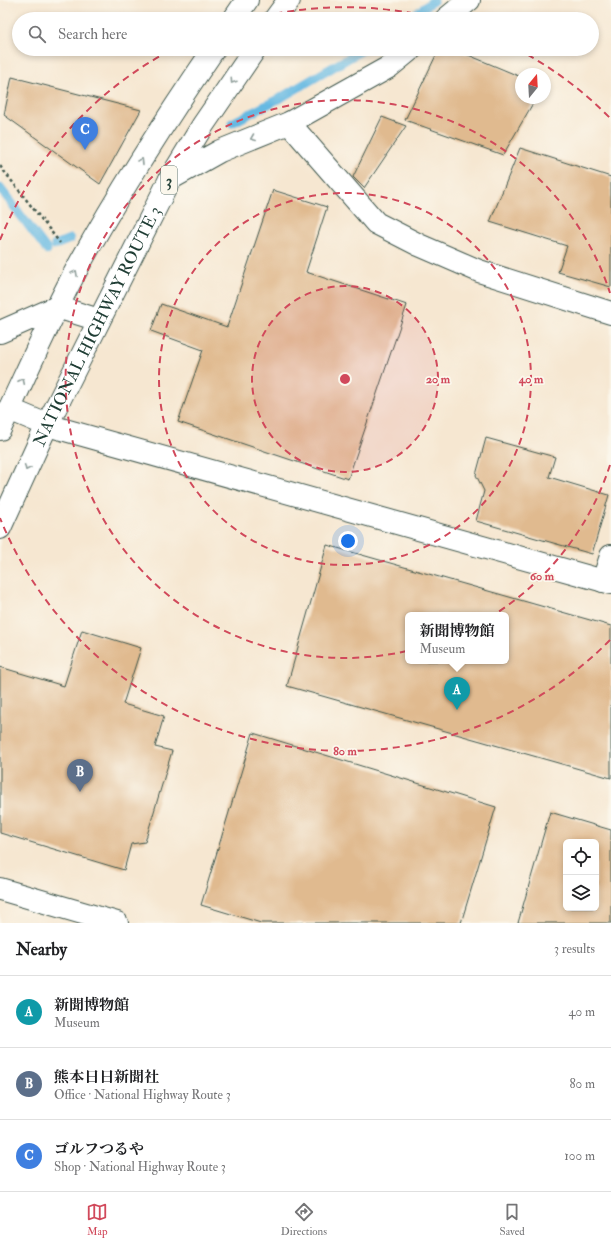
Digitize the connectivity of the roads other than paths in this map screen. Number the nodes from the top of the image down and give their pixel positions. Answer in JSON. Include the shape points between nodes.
{"nodes":[{"id":1,"x":247,"y":0,"type":"edge"},
{"id":2,"x":289,"y":0,"type":"edge"},
{"id":3,"x":469,"y":0,"type":"edge"},
{"id":4,"x":239,"y":12,"type":"edge"},
{"id":5,"x":280,"y":12,"type":"edge"},
{"id":6,"x":454,"y":12,"type":"edge"},
{"id":7,"x":209,"y":56,"type":"edge"},
{"id":8,"x":250,"y":56,"type":"edge"},
{"id":9,"x":402,"y":56,"type":"edge"},
{"id":10,"x":289,"y":123,"type":"junction"},
{"id":11,"x":170,"y":179,"type":"junction"},
{"id":12,"x":57,"y":307,"type":"junction"},
{"id":13,"x":611,"y":313,"type":"edge"},
{"id":14,"x":99,"y":320,"type":"junction"},
{"id":15,"x":0,"y":332,"type":"edge"},
{"id":16,"x":9,"y":409,"type":"junction"},
{"id":17,"x":47,"y":425,"type":"junction"},
{"id":18,"x":0,"y":429,"type":"edge"},
{"id":19,"x":0,"y":528,"type":"edge"},
{"id":20,"x":611,"y":556,"type":"edge"},
{"id":21,"x":607,"y":582,"type":"edge"},
{"id":22,"x":0,"y":889,"type":"edge"},
{"id":23,"x":117,"y":923,"type":"edge"}],
"edges":[{"from":1,"to":4,"type":"main road"},
{"from":2,"to":5,"type":"main road"},
{"from":3,"to":6,"type":"main road"},
{"from":12,"to":7,"type":"main road","name":"NATIONAL HIGHWAY ROUTE 3","number":"3","one_way":true,"via":[[150,146]]},
{"from":8,"to":11,"type":"main road","name":"NATIONAL HIGHWAY ROUTE 3","number":"3","one_way":true},
{"from":9,"to":10,"type":"main road","via":[[389,67]]},
{"from":10,"to":11,"type":"main road","one_way":true,"via":[[220,151]]},
{"from":10,"to":13,"type":"main road","via":[[376,223],[479,271]]},
{"from":11,"to":14,"type":"main road","name":"NATIONAL HIGHWAY ROUTE 3","number":"3"},
{"from":12,"to":14,"type":"main road"},
{"from":12,"to":15,"type":"main road"},
{"from":16,"to":12,"type":"main road","name":"NATIONAL HIGHWAY ROUTE 3","number":"3","one_way":true},
{"from":14,"to":17,"type":"main road","name":"NATIONAL HIGHWAY ROUTE 3","number":"3"},
{"from":16,"to":17,"type":"main road"},
{"from":16,"to":18,"type":"main road","name":"NATIONAL HIGHWAY ROUTE 3","number":"3"},
{"from":17,"to":19,"type":"main road","name":"NATIONAL HIGHWAY ROUTE 3","number":"3","one_way":true},
{"from":17,"to":21,"type":"main road"},
{"from":20,"to":21,"type":"main road"},
{"from":22,"to":23,"type":"main road"}]}
